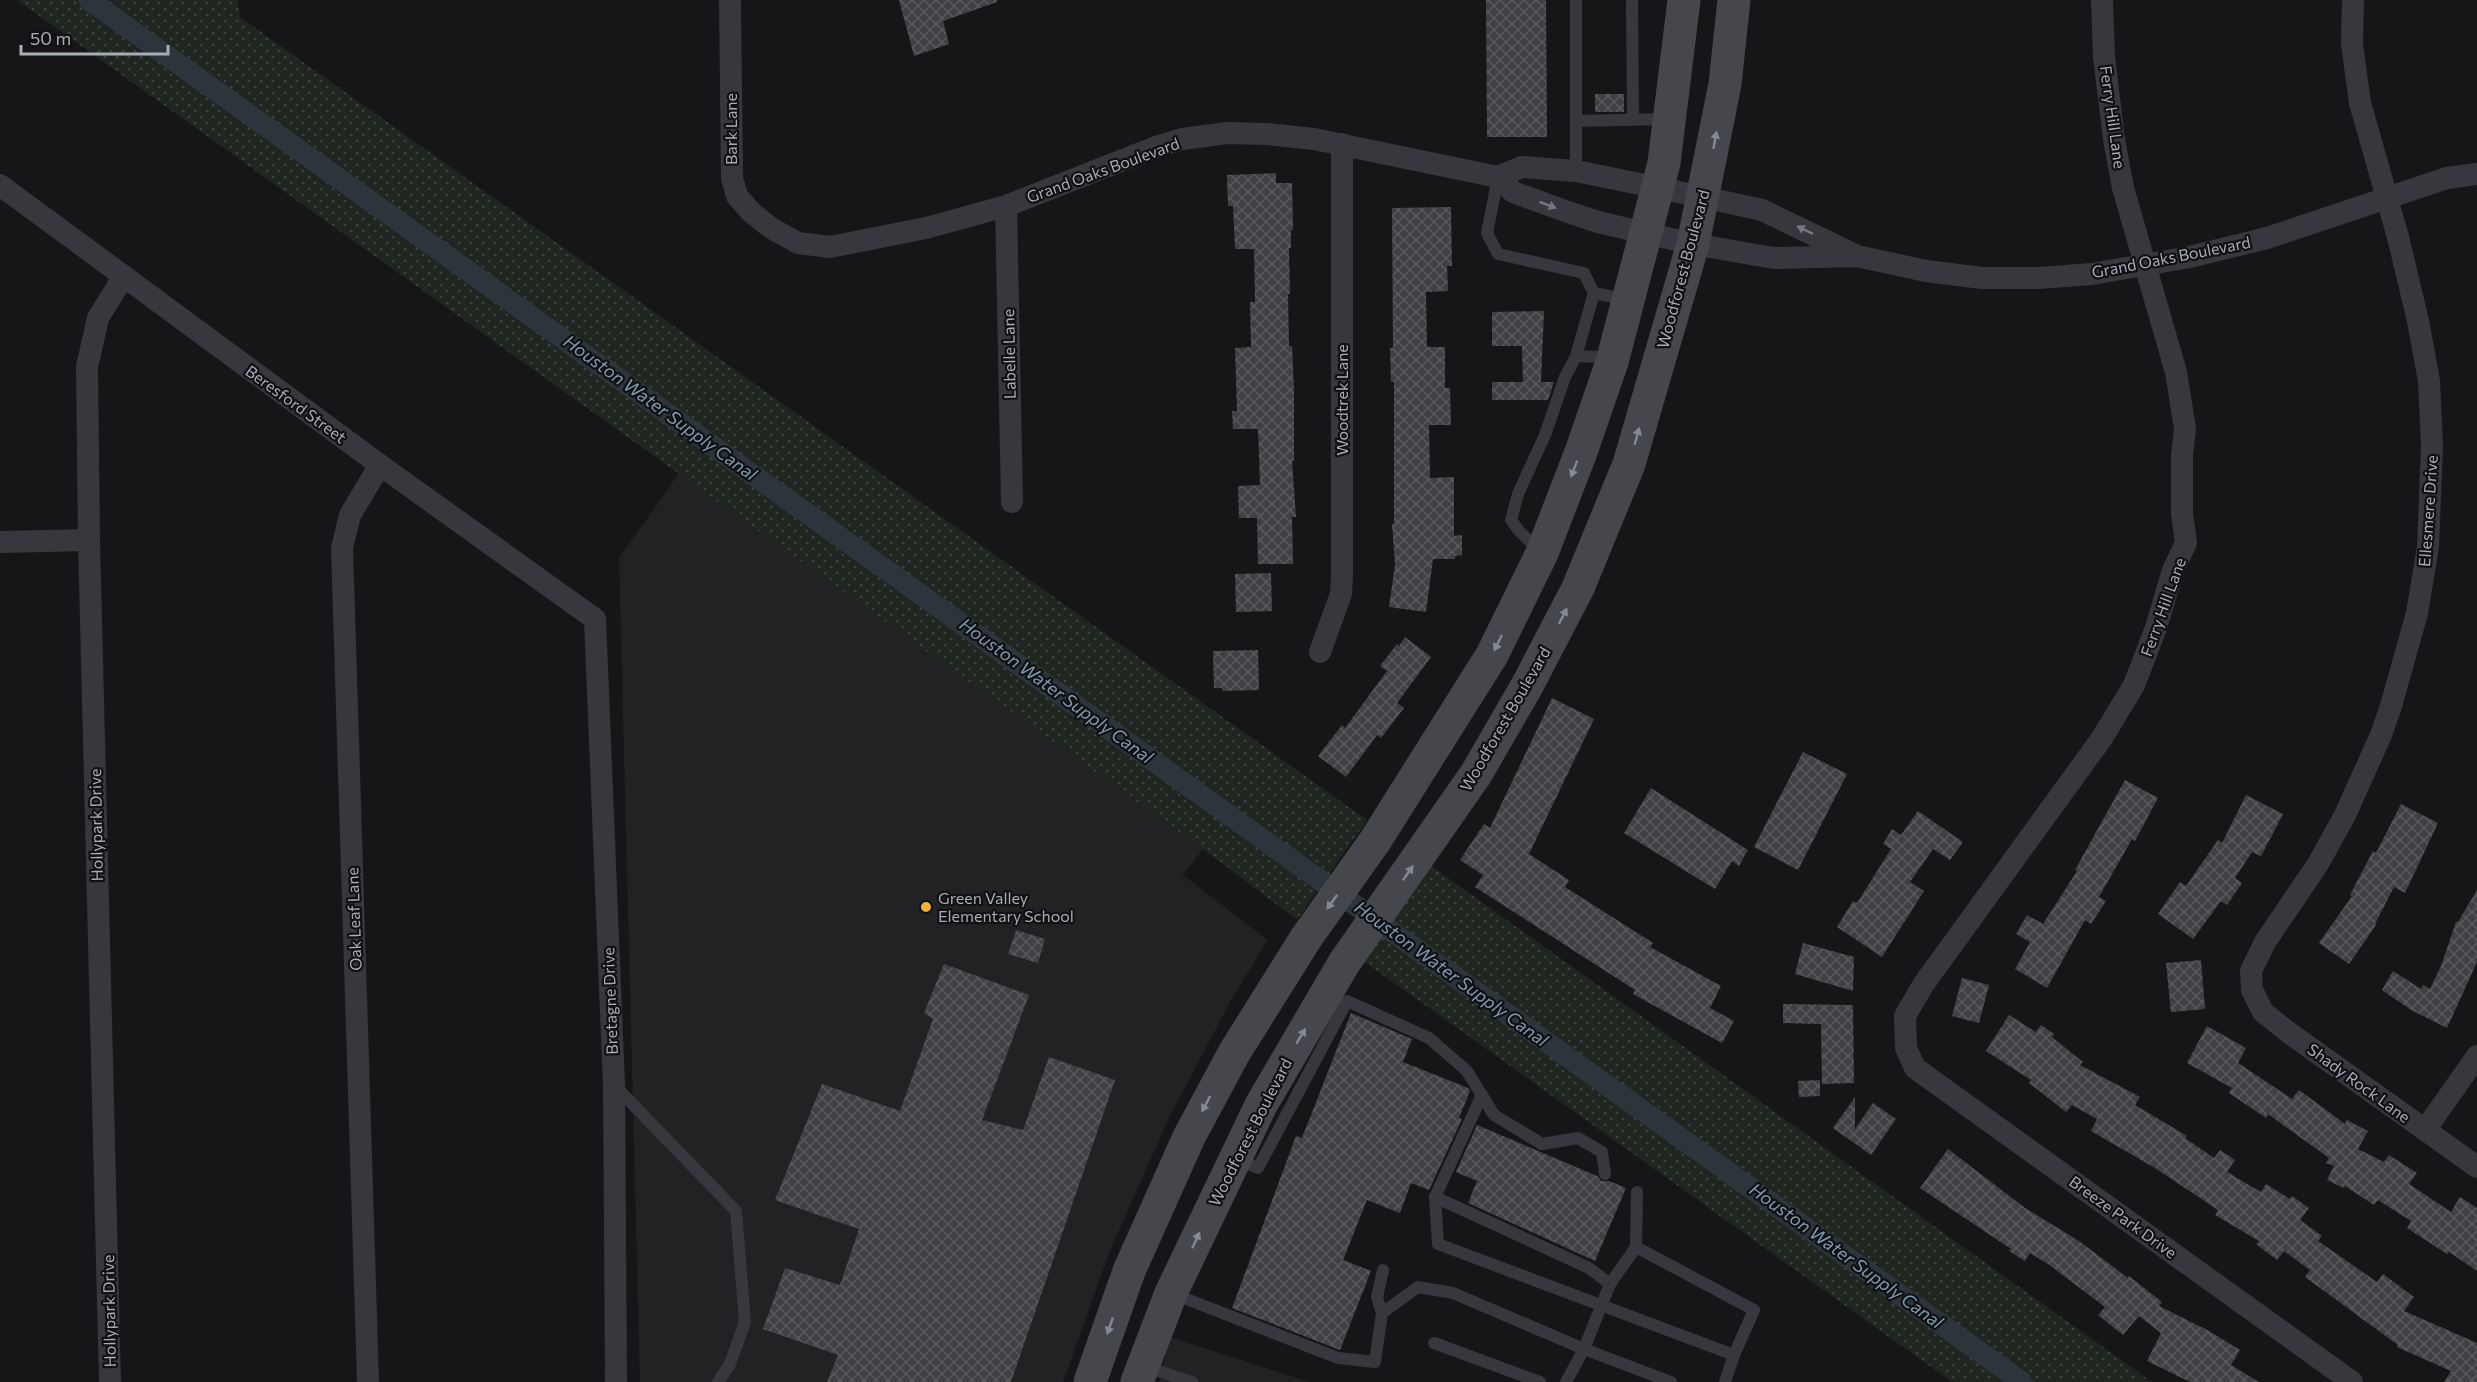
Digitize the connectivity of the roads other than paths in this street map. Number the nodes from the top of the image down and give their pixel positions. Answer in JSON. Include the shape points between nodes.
{"nodes":[{"id":1,"x":730,"y":0,"type":"edge"},
{"id":2,"x":1576,"y":0,"type":"edge"},
{"id":3,"x":1632,"y":0,"type":"edge"},
{"id":4,"x":1684,"y":0,"type":"edge"},
{"id":5,"x":1734,"y":0,"type":"edge"},
{"id":6,"x":2102,"y":0,"type":"edge"},
{"id":7,"x":2353,"y":0,"type":"edge"},
{"id":8,"x":1633,"y":119,"type":"junction"},
{"id":9,"x":1671,"y":119,"type":"junction"},
{"id":10,"x":1577,"y":121,"type":"junction"},
{"id":11,"x":1342,"y":144,"type":"junction"},
{"id":12,"x":1576,"y":171,"type":"junction"},
{"id":13,"x":2477,"y":174,"type":"edge"},
{"id":14,"x":1498,"y":177,"type":"junction"},
{"id":15,"x":0,"y":185,"type":"edge"},
{"id":16,"x":1658,"y":188,"type":"junction"},
{"id":17,"x":1703,"y":197,"type":"junction"},
{"id":18,"x":2386,"y":200,"type":"junction"},
{"id":19,"x":1006,"y":206,"type":"junction"},
{"id":20,"x":1646,"y":233,"type":"junction"},
{"id":21,"x":783,"y":235,"type":"joint"},
{"id":22,"x":1693,"y":244,"type":"junction"},
{"id":23,"x":1857,"y":256,"type":"junction"},
{"id":24,"x":2146,"y":266,"type":"junction"},
{"id":25,"x":124,"y":276,"type":"junction"},
{"id":26,"x":1594,"y":293,"type":"junction"},
{"id":27,"x":1629,"y":300,"type":"junction"},
{"id":28,"x":1576,"y":356,"type":"junction"},
{"id":29,"x":1612,"y":362,"type":"junction"},
{"id":30,"x":380,"y":465,"type":"junction"},
{"id":31,"x":1012,"y":502,"type":"dead end"},
{"id":32,"x":89,"y":540,"type":"junction"},
{"id":33,"x":0,"y":542,"type":"edge"},
{"id":34,"x":1542,"y":553,"type":"junction"},
{"id":35,"x":595,"y":619,"type":"joint"},
{"id":36,"x":1320,"y":652,"type":"dead end"},
{"id":37,"x":2252,"y":990,"type":"joint"},
{"id":38,"x":1906,"y":1044,"type":"joint"},
{"id":39,"x":2477,"y":1056,"type":"edge"},
{"id":40,"x":614,"y":1085,"type":"junction"},
{"id":41,"x":1482,"y":1095,"type":"junction"},
{"id":42,"x":2425,"y":1130,"type":"junction"},
{"id":43,"x":1234,"y":1158,"type":"junction"},
{"id":44,"x":2477,"y":1167,"type":"edge"},
{"id":45,"x":1605,"y":1174,"type":"dead end"},
{"id":46,"x":1637,"y":1192,"type":"dead end"},
{"id":47,"x":1436,"y":1197,"type":"junction"},
{"id":48,"x":1636,"y":1247,"type":"junction"},
{"id":49,"x":1383,"y":1270,"type":"dead end"},
{"id":50,"x":1129,"y":1271,"type":"junction"},
{"id":51,"x":1610,"y":1284,"type":"junction"},
{"id":52,"x":1171,"y":1293,"type":"junction"},
{"id":53,"x":1603,"y":1306,"type":"junction"},
{"id":54,"x":1382,"y":1313,"type":"junction"},
{"id":55,"x":1434,"y":1343,"type":"dead end"},
{"id":56,"x":1584,"y":1349,"type":"junction"},
{"id":57,"x":1734,"y":1355,"type":"junction"},
{"id":58,"x":1140,"y":1374,"type":"edge"},
{"id":59,"x":110,"y":1382,"type":"edge"},
{"id":60,"x":368,"y":1382,"type":"edge"},
{"id":61,"x":616,"y":1382,"type":"edge"},
{"id":62,"x":718,"y":1382,"type":"edge"},
{"id":63,"x":1090,"y":1382,"type":"edge"},
{"id":64,"x":1192,"y":1382,"type":"edge"},
{"id":65,"x":1540,"y":1382,"type":"edge"},
{"id":66,"x":1566,"y":1382,"type":"edge"},
{"id":67,"x":1671,"y":1382,"type":"edge"},
{"id":68,"x":1725,"y":1382,"type":"edge"},
{"id":69,"x":2352,"y":1382,"type":"edge"}],
"edges":[{"from":1,"to":21,"type":"street","name":"Bark Lane","via":[[732,178],[737,196],[750,212]]},
{"from":2,"to":10,"type":"lane"},
{"from":3,"to":8,"type":"lane"},
{"from":4,"to":9,"type":"main road"},
{"from":17,"to":5,"type":"main road","name":"Woodforest Boulevard","one_way":true,"via":[[1725,84]]},
{"from":6,"to":24,"type":"street","name":"Ferry Hill Lane","via":[[2114,139],[2123,188]]},
{"from":7,"to":18,"type":"street","name":"Ellesmere Drive","via":[[2352,44],[2360,103]]},
{"from":8,"to":9,"type":"lane"},
{"from":8,"to":10,"type":"lane"},
{"from":9,"to":16,"type":"main road"},
{"from":10,"to":12,"type":"lane"},
{"from":11,"to":14,"type":"street","name":"Grand Oaks Boulevard"},
{"from":11,"to":19,"type":"street","name":"Grand Oaks Boulevard","via":[[1268,134],[1227,133],[1182,139]]},
{"from":11,"to":36,"type":"street","name":"Woodtrek Lane","via":[[1342,575],[1338,604]]},
{"from":12,"to":14,"type":"street","name":"Grand Oaks Boulevard","via":[[1522,168]]},
{"from":12,"to":16,"type":"street","name":"Grand Oaks Boulevard"},
{"from":13,"to":18,"type":"street","name":"Grand Oaks Boulevard","via":[[2448,178]]},
{"from":14,"to":20,"type":"street","name":"Grand Oaks Boulevard","one_way":true,"via":[[1513,192],[1598,222]]},
{"from":14,"to":26,"type":"lane","via":[[1487,233],[1498,254],[1584,273]]},
{"from":15,"to":25,"type":"street","name":"Beresford Street"},
{"from":16,"to":17,"type":"street","name":"Grand Oaks Boulevard"},
{"from":16,"to":20,"type":"main road"},
{"from":17,"to":22,"type":"main road","name":"Woodforest Boulevard"},
{"from":23,"to":17,"type":"street","name":"Grand Oaks Boulevard","one_way":true,"via":[[1762,210]]},
{"from":18,"to":24,"type":"street","name":"Grand Oaks Boulevard","via":[[2267,238]]},
{"from":18,"to":37,"type":"street","name":"Ellesmere Drive","via":[[2418,321],[2429,381],[2433,446],[2423,581],[2381,735],[2318,864],[2265,942],[2252,971]]},
{"from":19,"to":21,"type":"street","name":"Grand Oaks Boulevard","via":[[926,228],[830,247],[798,243]]},
{"from":19,"to":31,"type":"street","name":"Labelle Lane"},
{"from":20,"to":22,"type":"street","name":"Grand Oaks Boulevard"},
{"from":20,"to":27,"type":"main road"},
{"from":22,"to":23,"type":"street","name":"Grand Oaks Boulevard","via":[[1774,258]]},
{"from":43,"to":22,"type":"main road","name":"Woodforest Boulevard","one_way":true,"via":[[1344,963],[1476,774],[1578,588],[1629,464]]},
{"from":23,"to":24,"type":"street","name":"Grand Oaks Boulevard","via":[[1982,278],[2038,278]]},
{"from":24,"to":38,"type":"street","name":"Ferry Hill Lane","via":[[2176,372],[2185,429],[2182,502],[2186,543],[2134,685],[2102,738],[1923,985],[1905,1016]]},
{"from":25,"to":30,"type":"street","name":"Beresford Street"},
{"from":25,"to":32,"type":"street","name":"Hollypark Drive","via":[[98,318],[87,368]]},
{"from":26,"to":27,"type":"lane"},
{"from":26,"to":28,"type":"lane"},
{"from":27,"to":29,"type":"main road"},
{"from":28,"to":29,"type":"lane"},
{"from":28,"to":34,"type":"lane","via":[[1518,494],[1511,520]]},
{"from":29,"to":34,"type":"main road","one_way":true},
{"from":30,"to":35,"type":"street","name":"Beresford Street"},
{"from":30,"to":60,"type":"street","name":"Oak Leaf Lane","via":[[350,514],[342,548]]},
{"from":32,"to":33,"type":"street"},
{"from":32,"to":59,"type":"street","name":"Hollypark Drive"},
{"from":34,"to":50,"type":"main road","one_way":true,"via":[[1492,654],[1375,842],[1306,938],[1234,1053],[1189,1137]]},
{"from":35,"to":40,"type":"street","name":"Bretagne Drive"},
{"from":37,"to":42,"type":"street","name":"Shady Rock Lane","via":[[2263,1012],[2279,1026]]},
{"from":38,"to":69,"type":"street","name":"Breeze Park Drive","via":[[1915,1068]]},
{"from":39,"to":42,"type":"street"},
{"from":40,"to":61,"type":"street","name":"Bretagne Drive"},
{"from":40,"to":62,"type":"lane","via":[[736,1211],[745,1323],[730,1364]]},
{"from":41,"to":43,"type":"lane","via":[[1467,1071],[1429,1038],[1347,1001],[1258,1168]]},
{"from":41,"to":45,"type":"lane","via":[[1494,1115],[1542,1144],[1578,1138],[1602,1152]]},
{"from":41,"to":47,"type":"lane"},
{"from":42,"to":44,"type":"street","name":"Shady Rock Lane"},
{"from":52,"to":43,"type":"main road","name":"Woodforest Boulevard","one_way":true},
{"from":46,"to":48,"type":"lane"},
{"from":47,"to":51,"type":"lane","via":[[1589,1268]]},
{"from":47,"to":53,"type":"lane","via":[[1438,1244]]},
{"from":48,"to":51,"type":"lane"},
{"from":48,"to":57,"type":"lane","via":[[1754,1310]]},
{"from":49,"to":54,"type":"lane","via":[[1377,1297]]},
{"from":50,"to":52,"type":"main road"},
{"from":50,"to":63,"type":"main road","one_way":true},
{"from":51,"to":53,"type":"lane"},
{"from":52,"to":54,"type":"lane","via":[[1338,1358],[1375,1362]]},
{"from":52,"to":58,"type":"main road","name":"Woodforest Boulevard"},
{"from":53,"to":56,"type":"lane"},
{"from":53,"to":57,"type":"lane"},
{"from":54,"to":56,"type":"lane","via":[[1419,1287],[1453,1293]]},
{"from":55,"to":65,"type":"lane"},
{"from":56,"to":66,"type":"lane"},
{"from":56,"to":67,"type":"lane"},
{"from":57,"to":68,"type":"lane"},
{"from":58,"to":64,"type":"lane"}]}
